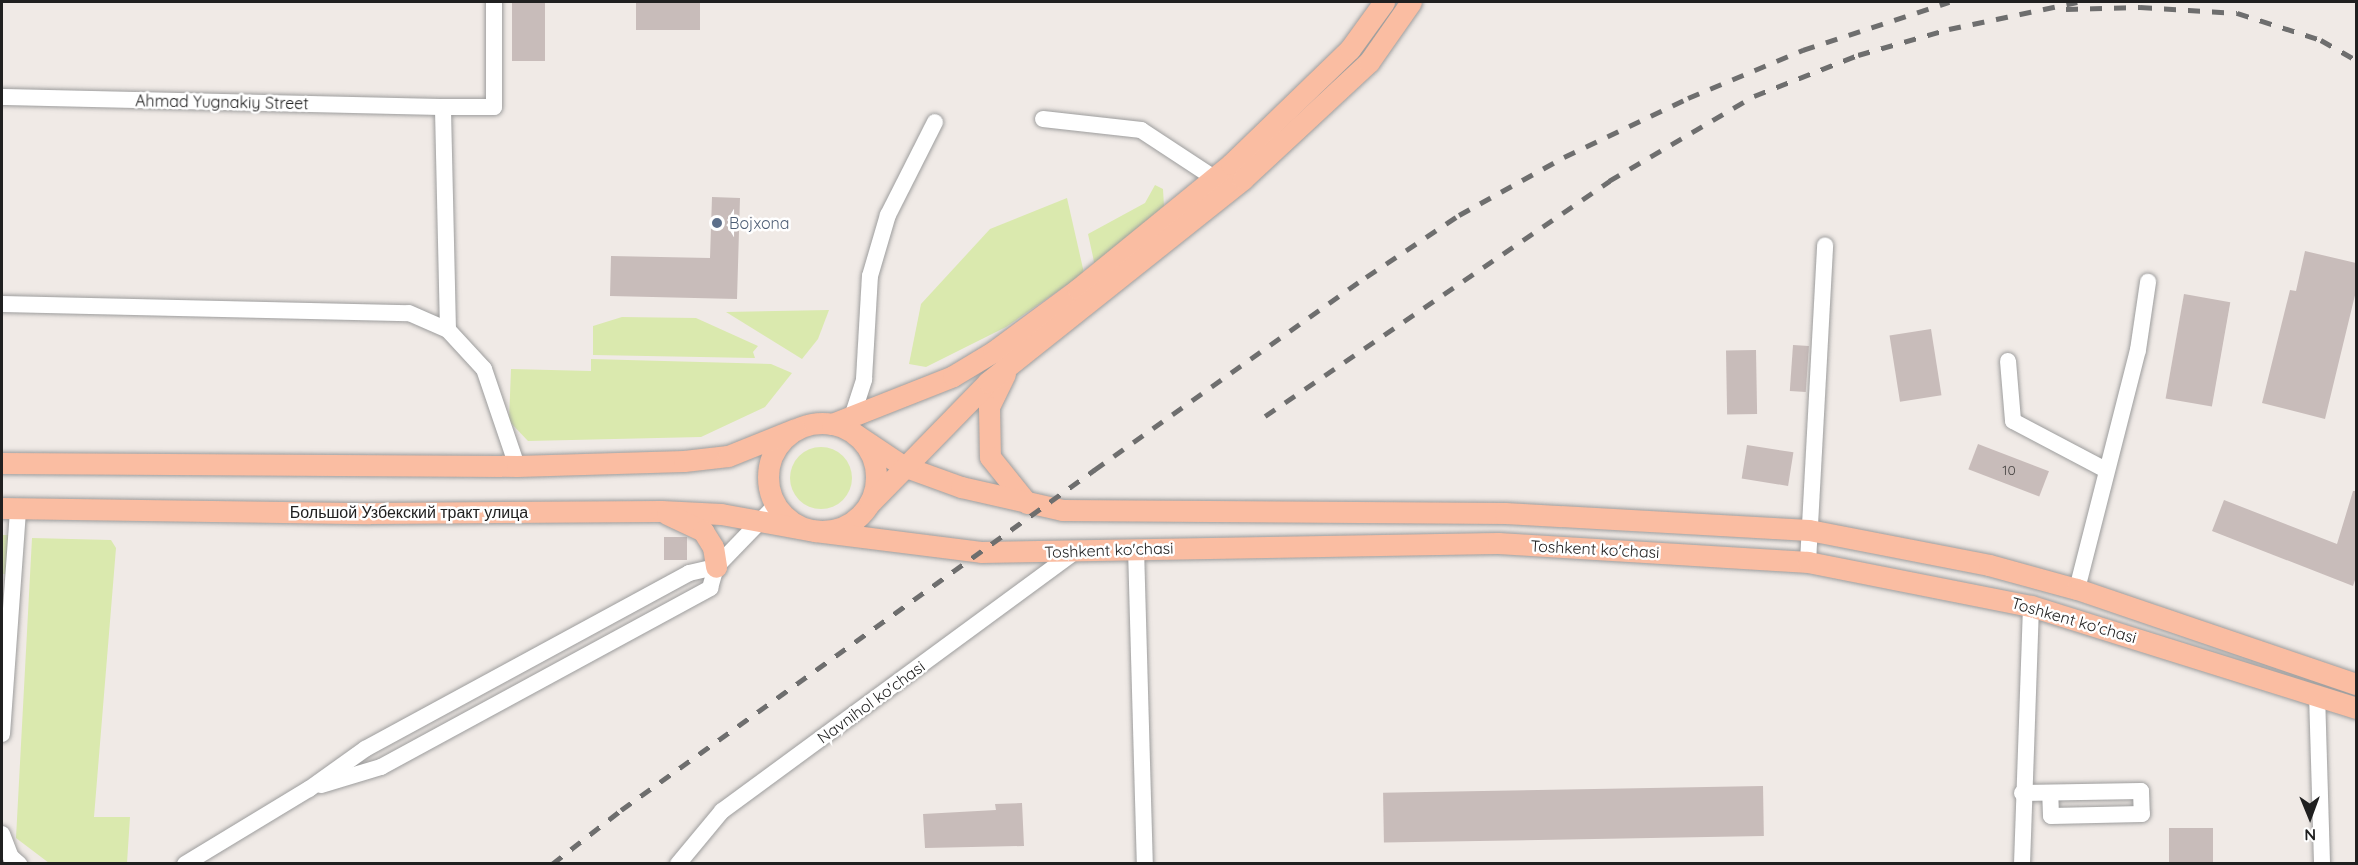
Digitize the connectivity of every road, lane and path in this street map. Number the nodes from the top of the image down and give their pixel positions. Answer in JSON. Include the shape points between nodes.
{"nodes":[{"id":1,"x":494,"y":2,"type":"edge"},
{"id":2,"x":1384,"y":2,"type":"edge"},
{"id":3,"x":1411,"y":2,"type":"edge"},
{"id":4,"x":2,"y":97,"type":"edge"},
{"id":5,"x":443,"y":108,"type":"junction"},
{"id":6,"x":1042,"y":119,"type":"dead end"},
{"id":7,"x":935,"y":122,"type":"dead end"},
{"id":8,"x":1219,"y":186,"type":"junction"},
{"id":9,"x":1825,"y":245,"type":"dead end"},
{"id":10,"x":2148,"y":282,"type":"dead end"},
{"id":11,"x":2,"y":304,"type":"edge"},
{"id":12,"x":448,"y":330,"type":"junction"},
{"id":13,"x":1014,"y":360,"type":"junction"},
{"id":14,"x":2008,"y":361,"type":"dead end"},
{"id":15,"x":846,"y":425,"type":"junction"},
{"id":16,"x":795,"y":429,"type":"junction"},
{"id":17,"x":2,"y":463,"type":"edge"},
{"id":18,"x":517,"y":466,"type":"junction"},
{"id":19,"x":903,"y":466,"type":"junction"},
{"id":20,"x":2106,"y":470,"type":"junction"},
{"id":21,"x":870,"y":503,"type":"junction"},
{"id":22,"x":1026,"y":503,"type":"junction"},
{"id":23,"x":10,"y":508,"type":"edge"},
{"id":24,"x":661,"y":511,"type":"junction"},
{"id":25,"x":769,"y":514,"type":"junction"},
{"id":26,"x":1809,"y":530,"type":"junction"},
{"id":27,"x":815,"y":531,"type":"junction"},
{"id":28,"x":1136,"y":548,"type":"junction"},
{"id":29,"x":1076,"y":551,"type":"junction"},
{"id":30,"x":1808,"y":562,"type":"junction"},
{"id":31,"x":716,"y":567,"type":"junction"},
{"id":32,"x":2077,"y":589,"type":"junction"},
{"id":33,"x":2031,"y":606,"type":"junction"},
{"id":34,"x":2356,"y":684,"type":"edge"},
{"id":35,"x":2317,"y":694,"type":"junction"},
{"id":36,"x":2356,"y":708,"type":"edge"},
{"id":37,"x":2,"y":734,"type":"edge"},
{"id":38,"x":309,"y":789,"type":"junction"},
{"id":39,"x":2022,"y":793,"type":"junction"},
{"id":40,"x":2050,"y":793,"type":"junction"},
{"id":41,"x":2,"y":834,"type":"edge"},
{"id":42,"x":19,"y":864,"type":"edge"},
{"id":43,"x":185,"y":864,"type":"edge"},
{"id":44,"x":678,"y":864,"type":"edge"},
{"id":45,"x":1145,"y":864,"type":"edge"},
{"id":46,"x":2022,"y":864,"type":"edge"},
{"id":47,"x":2322,"y":864,"type":"edge"}],
"edges":[{"from":1,"to":5,"type":"street","name":"Ahmad Yugnakiy Street","via":[[494,107]]},
{"from":2,"to":8,"type":"main road","via":[[1350,49]]},
{"from":3,"to":8,"type":"main road","via":[[1369,62]]},
{"from":4,"to":5,"type":"street","name":"Ahmad Yugnakiy Street"},
{"from":5,"to":12,"type":"street"},
{"from":6,"to":8,"type":"street","via":[[1141,130]]},
{"from":7,"to":15,"type":"street","via":[[888,215],[870,276],[864,379]]},
{"from":8,"to":13,"type":"main road"},
{"from":8,"to":15,"type":"main road","via":[[993,352]]},
{"from":9,"to":26,"type":"street"},
{"from":10,"to":20,"type":"street","via":[[2138,350]]},
{"from":11,"to":12,"type":"street","via":[[409,313]]},
{"from":12,"to":18,"type":"street","via":[[484,369]]},
{"from":13,"to":19,"type":"main road"},
{"from":13,"to":22,"type":"main road","via":[[989,406],[988,440],[995,467]]},
{"from":14,"to":20,"type":"street","via":[[2013,422]]},
{"from":15,"to":16,"type":"main road"},
{"from":15,"to":19,"type":"main road","name":"Toshkent ko'chasi"},
{"from":15,"to":21,"type":"main road","via":[[866,445],[876,473]]},
{"from":16,"to":18,"type":"main road","via":[[728,456],[708,459]]},
{"from":16,"to":25,"type":"main road","via":[[772,455],[767,472]]},
{"from":17,"to":18,"type":"main road"},
{"from":19,"to":21,"type":"main road"},
{"from":19,"to":22,"type":"main road","name":"Toshkent ko'chasi","via":[[961,487]]},
{"from":20,"to":32,"type":"street"},
{"from":21,"to":27,"type":"main road","via":[[847,525]]},
{"from":22,"to":26,"type":"main road","name":"Toshkent ko'chasi","via":[[1062,510],[1505,513]]},
{"from":23,"to":24,"type":"main road","name":"Большой Узбекский тракт улица"},
{"from":23,"to":37,"type":"street"},
{"from":24,"to":25,"type":"main road","name":"Большой Узбекский тракт улица"},
{"from":24,"to":31,"type":"main road","via":[[703,531],[712,547]]},
{"from":25,"to":27,"type":"main road"},
{"from":25,"to":31,"type":"street"},
{"from":26,"to":30,"type":"street"},
{"from":26,"to":32,"type":"main road","name":"Toshkent ko'chasi","via":[[1989,565]]},
{"from":27,"to":29,"type":"main road","name":"Toshkent ko'chasi","via":[[981,552]]},
{"from":28,"to":29,"type":"main road","name":"Toshkent ko'chasi"},
{"from":28,"to":30,"type":"main road","name":"Toshkent ko'chasi","via":[[1498,543]]},
{"from":28,"to":45,"type":"street"},
{"from":29,"to":44,"type":"street","name":"Navnihol ko'chasi","via":[[722,811]]},
{"from":30,"to":33,"type":"main road","name":"Toshkent ko'chasi"},
{"from":31,"to":38,"type":"street","via":[[689,573],[386,737]]},
{"from":31,"to":38,"type":"street","via":[[710,588],[381,767]]},
{"from":32,"to":34,"type":"main road","name":"Toshkent ko'chasi"},
{"from":33,"to":35,"type":"main road","name":"Toshkent ko'chasi"},
{"from":33,"to":39,"type":"street"},
{"from":35,"to":36,"type":"main road","name":"Toshkent ko'chasi"},
{"from":35,"to":47,"type":"street"},
{"from":38,"to":43,"type":"street"},
{"from":39,"to":40,"type":"street"},
{"from":39,"to":46,"type":"street"},
{"from":40,"to":40,"type":"street","via":[[2141,791],[2142,814],[2051,816]]},
{"from":41,"to":42,"type":"street","via":[[11,857]]}]}
